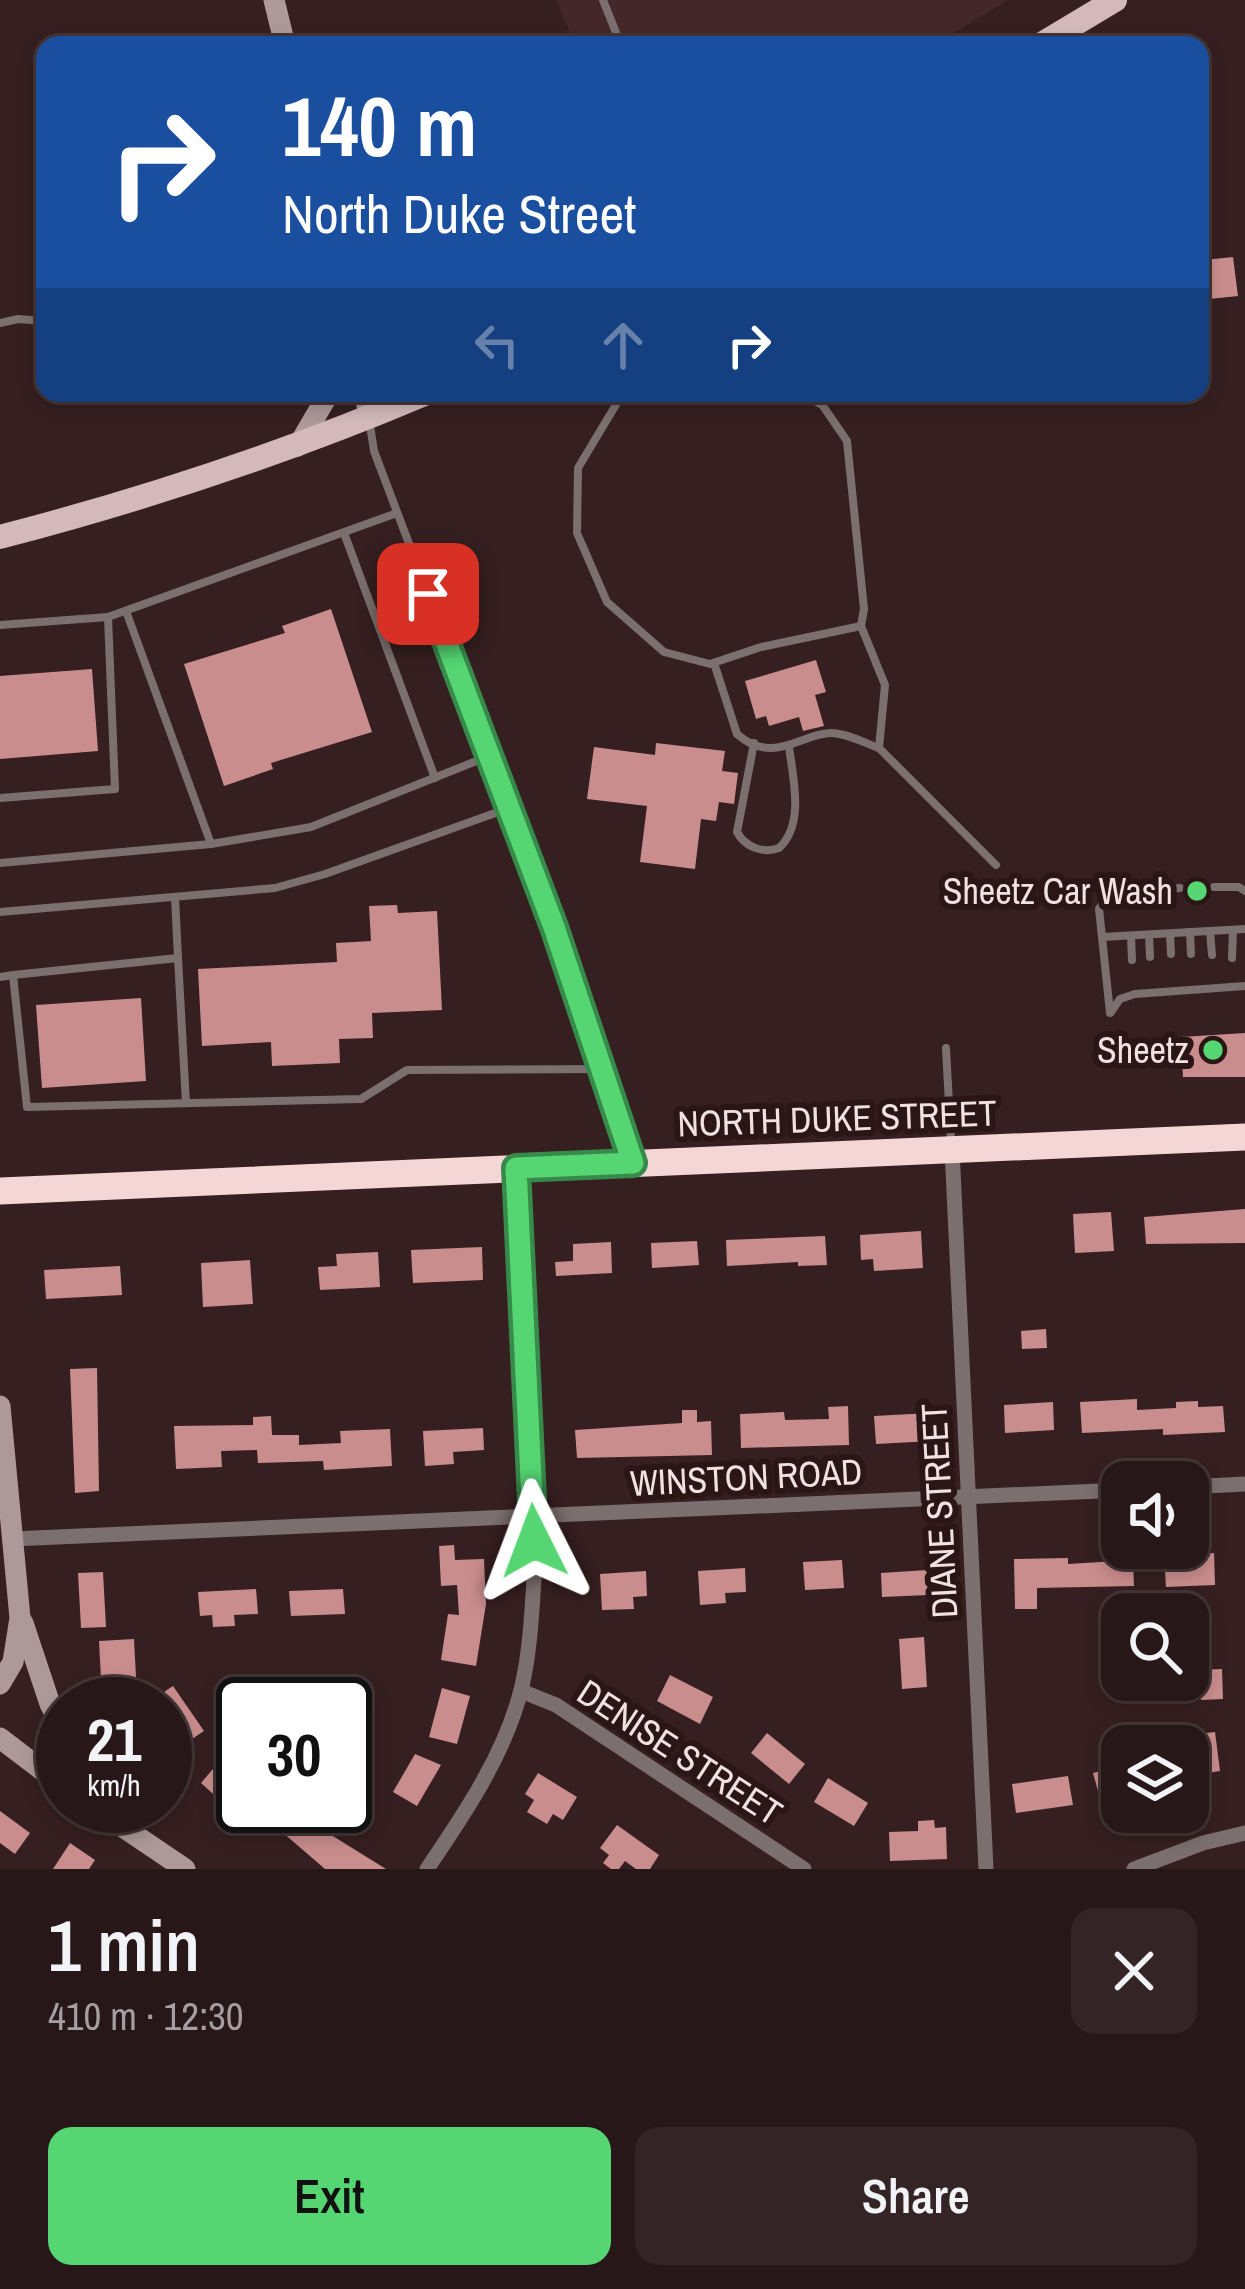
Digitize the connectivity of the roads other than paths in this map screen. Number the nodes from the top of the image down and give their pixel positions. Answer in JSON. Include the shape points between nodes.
{"nodes":[{"id":1,"x":274,"y":0,"type":"edge"},
{"id":2,"x":603,"y":0,"type":"edge"},
{"id":3,"x":1115,"y":0,"type":"edge"},
{"id":4,"x":283,"y":36,"type":"edge"},
{"id":5,"x":617,"y":36,"type":"edge"},
{"id":6,"x":1061,"y":36,"type":"edge"},
{"id":7,"x":36,"y":320,"type":"edge"},
{"id":8,"x":0,"y":323,"type":"edge"},
{"id":9,"x":324,"y":402,"type":"edge"},
{"id":10,"x":618,"y":402,"type":"edge"},
{"id":11,"x":817,"y":402,"type":"edge"},
{"id":12,"x":367,"y":405,"type":"edge"},
{"id":13,"x":298,"y":446,"type":"junction"},
{"id":14,"x":397,"y":513,"type":"junction"},
{"id":15,"x":344,"y":532,"type":"junction"},
{"id":16,"x":0,"y":536,"type":"edge"},
{"id":17,"x":126,"y":610,"type":"junction"},
{"id":18,"x":108,"y":617,"type":"junction"},
{"id":19,"x":0,"y":625,"type":"edge"},
{"id":20,"x":861,"y":626,"type":"junction"},
{"id":21,"x":714,"y":663,"type":"junction"},
{"id":22,"x":754,"y":742,"type":"junction"},
{"id":23,"x":789,"y":747,"type":"junction"},
{"id":24,"x":879,"y":748,"type":"junction"},
{"id":25,"x":489,"y":756,"type":"junction"},
{"id":26,"x":435,"y":778,"type":"junction"},
{"id":27,"x":0,"y":798,"type":"edge"},
{"id":28,"x":508,"y":808,"type":"junction"},
{"id":29,"x":211,"y":844,"type":"junction"},
{"id":30,"x":0,"y":863,"type":"edge"},
{"id":31,"x":996,"y":866,"type":"dead end"},
{"id":32,"x":1214,"y":886,"type":"dead end"},
{"id":33,"x":1180,"y":888,"type":"dead end"},
{"id":34,"x":1245,"y":891,"type":"edge"},
{"id":35,"x":176,"y":897,"type":"junction"},
{"id":36,"x":0,"y":912,"type":"edge"},
{"id":37,"x":1245,"y":929,"type":"edge"},
{"id":38,"x":1232,"y":930,"type":"junction"},
{"id":39,"x":1210,"y":931,"type":"junction"},
{"id":40,"x":1190,"y":932,"type":"junction"},
{"id":41,"x":1149,"y":934,"type":"junction"},
{"id":42,"x":1170,"y":934,"type":"junction"},
{"id":43,"x":1131,"y":936,"type":"junction"},
{"id":44,"x":1102,"y":937,"type":"junction"},
{"id":45,"x":1191,"y":953,"type":"dead end"},
{"id":46,"x":1171,"y":954,"type":"dead end"},
{"id":47,"x":1212,"y":955,"type":"dead end"},
{"id":48,"x":1150,"y":957,"type":"dead end"},
{"id":49,"x":178,"y":958,"type":"junction"},
{"id":50,"x":1232,"y":958,"type":"dead end"},
{"id":51,"x":1132,"y":960,"type":"dead end"},
{"id":52,"x":13,"y":976,"type":"junction"},
{"id":53,"x":0,"y":977,"type":"edge"},
{"id":54,"x":1245,"y":986,"type":"edge"},
{"id":55,"x":946,"y":1048,"type":"dead end"},
{"id":56,"x":602,"y":1069,"type":"junction"},
{"id":57,"x":186,"y":1103,"type":"junction"},
{"id":58,"x":1245,"y":1137,"type":"edge"},
{"id":59,"x":952,"y":1149,"type":"junction"},
{"id":60,"x":633,"y":1163,"type":"junction"},
{"id":61,"x":516,"y":1168,"type":"junction"},
{"id":62,"x":0,"y":1191,"type":"edge"},
{"id":63,"x":0,"y":1406,"type":"edge"},
{"id":64,"x":1245,"y":1484,"type":"edge"},
{"id":65,"x":1209,"y":1486,"type":"edge"},
{"id":66,"x":1101,"y":1491,"type":"edge"},
{"id":67,"x":969,"y":1497,"type":"junction"},
{"id":68,"x":532,"y":1516,"type":"junction"},
{"id":69,"x":12,"y":1539,"type":"junction"},
{"id":70,"x":20,"y":1618,"type":"junction"},
{"id":71,"x":41,"y":1677,"type":"edge"},
{"id":72,"x":0,"y":1684,"type":"edge"},
{"id":73,"x":521,"y":1691,"type":"junction"},
{"id":74,"x":0,"y":1738,"type":"edge"},
{"id":75,"x":36,"y":1765,"type":"edge"},
{"id":76,"x":131,"y":1833,"type":"edge"},
{"id":77,"x":1245,"y":1833,"type":"edge"},
{"id":78,"x":185,"y":1869,"type":"edge"},
{"id":79,"x":427,"y":1869,"type":"edge"},
{"id":80,"x":804,"y":1869,"type":"edge"},
{"id":81,"x":986,"y":1869,"type":"edge"},
{"id":82,"x":1134,"y":1869,"type":"edge"}],
"edges":[{"from":1,"to":4,"type":"street"},
{"from":2,"to":5,"type":"lane"},
{"from":3,"to":6,"type":"main road"},
{"from":7,"to":8,"type":"lane"},
{"from":9,"to":13,"type":"street"},
{"from":10,"to":21,"type":"lane","via":[[578,468],[577,533],[607,602],[664,652]]},
{"from":11,"to":20,"type":"lane","via":[[847,441]]},
{"from":12,"to":13,"type":"main road"},
{"from":12,"to":14,"type":"lane"},
{"from":13,"to":16,"type":"main road"},
{"from":14,"to":15,"type":"lane"},
{"from":14,"to":25,"type":"lane"},
{"from":15,"to":17,"type":"lane"},
{"from":15,"to":26,"type":"lane"},
{"from":17,"to":18,"type":"lane"},
{"from":17,"to":29,"type":"lane"},
{"from":18,"to":19,"type":"lane"},
{"from":18,"to":27,"type":"lane","via":[[115,789]]},
{"from":20,"to":21,"type":"lane"},
{"from":20,"to":24,"type":"lane","via":[[885,685]]},
{"from":21,"to":22,"type":"lane","via":[[737,734]]},
{"from":22,"to":23,"type":"lane"},
{"from":22,"to":23,"type":"lane","via":[[737,832],[762,850],[779,848],[791,831]]},
{"from":23,"to":24,"type":"lane","via":[[831,733]]},
{"from":24,"to":31,"type":"lane"},
{"from":25,"to":26,"type":"lane"},
{"from":25,"to":28,"type":"lane"},
{"from":26,"to":29,"type":"lane","via":[[311,826]]},
{"from":28,"to":35,"type":"lane","via":[[275,888]]},
{"from":28,"to":56,"type":"lane"},
{"from":29,"to":30,"type":"lane"},
{"from":32,"to":34,"type":"lane"},
{"from":33,"to":44,"type":"lane","via":[[1108,895],[1099,909]]},
{"from":35,"to":36,"type":"lane"},
{"from":35,"to":49,"type":"lane"},
{"from":37,"to":38,"type":"lane"},
{"from":38,"to":39,"type":"lane"},
{"from":38,"to":50,"type":"lane"},
{"from":39,"to":40,"type":"lane"},
{"from":39,"to":47,"type":"lane"},
{"from":40,"to":42,"type":"lane"},
{"from":40,"to":45,"type":"lane"},
{"from":41,"to":42,"type":"lane"},
{"from":41,"to":43,"type":"lane"},
{"from":41,"to":48,"type":"lane"},
{"from":42,"to":46,"type":"lane"},
{"from":43,"to":44,"type":"lane"},
{"from":43,"to":51,"type":"lane"},
{"from":44,"to":54,"type":"lane","via":[[1110,1013],[1134,989]]},
{"from":49,"to":52,"type":"lane"},
{"from":49,"to":57,"type":"lane"},
{"from":52,"to":53,"type":"lane"},
{"from":52,"to":57,"type":"lane","via":[[27,1107]]},
{"from":55,"to":59,"type":"lane"},
{"from":56,"to":57,"type":"lane","via":[[407,1070],[361,1099]]},
{"from":56,"to":60,"type":"lane"},
{"from":58,"to":59,"type":"highway","name":"NORTH DUKE STREET"},
{"from":59,"to":60,"type":"highway","name":"NORTH DUKE STREET"},
{"from":59,"to":67,"type":"street","name":"DIANE STREET"},
{"from":60,"to":61,"type":"highway","name":"NORTH DUKE STREET"},
{"from":61,"to":62,"type":"highway","name":"NORTH DUKE STREET"},
{"from":61,"to":68,"type":"street"},
{"from":63,"to":69,"type":"street"},
{"from":64,"to":65,"type":"street"},
{"from":66,"to":67,"type":"street","name":"WINSTON ROAD"},
{"from":67,"to":68,"type":"street","name":"WINSTON ROAD"},
{"from":67,"to":81,"type":"street","name":"DIANE STREET"},
{"from":68,"to":69,"type":"street","name":"WINSTON ROAD"},
{"from":68,"to":73,"type":"street"},
{"from":69,"to":70,"type":"street"},
{"from":70,"to":71,"type":"street"},
{"from":70,"to":72,"type":"street","via":[[14,1662]]},
{"from":73,"to":79,"type":"street","via":[[474,1799]]},
{"from":73,"to":80,"type":"street","name":"DENISE STREET","via":[[556,1705]]},
{"from":74,"to":75,"type":"street"},
{"from":76,"to":78,"type":"street"},
{"from":77,"to":82,"type":"street"}]}
